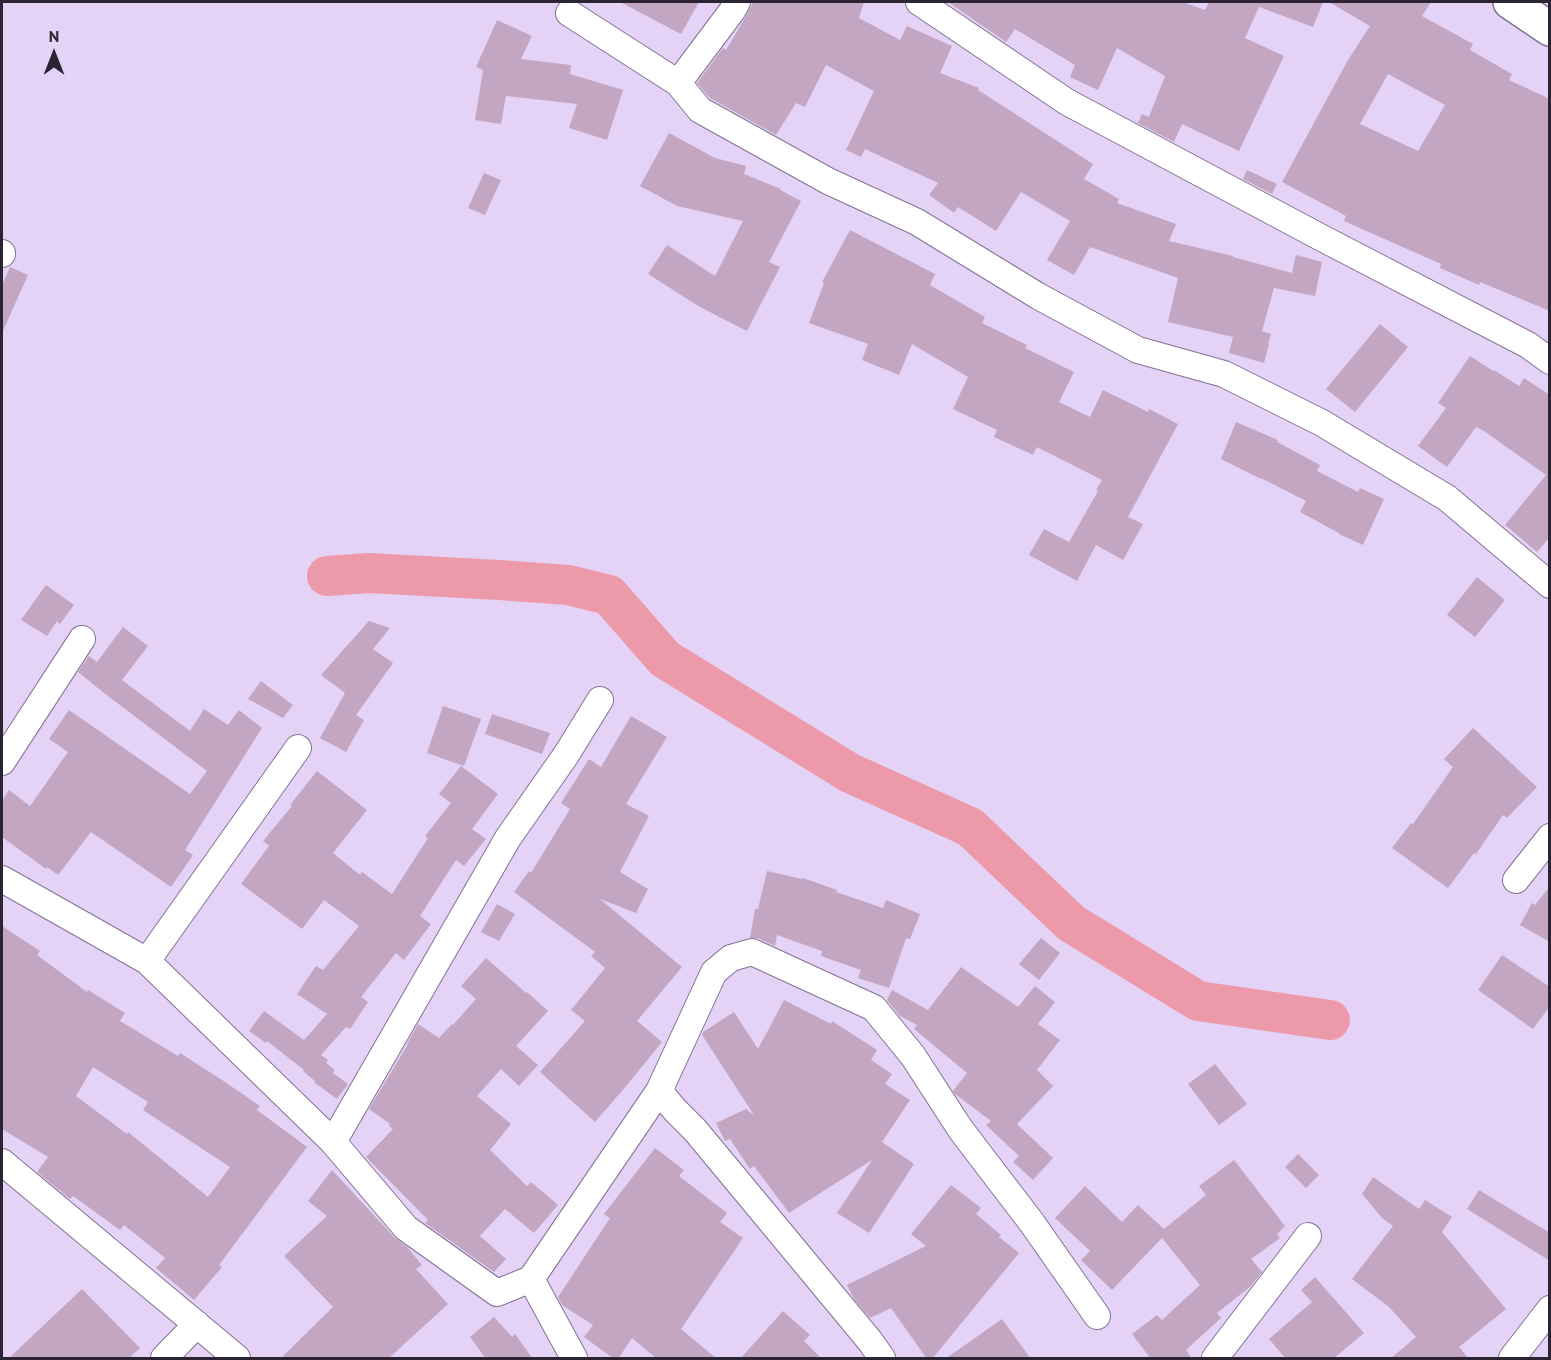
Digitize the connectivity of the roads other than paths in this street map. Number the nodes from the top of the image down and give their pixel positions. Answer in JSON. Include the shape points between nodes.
{"nodes":[{"id":1,"x":737,"y":2,"type":"edge"},
{"id":2,"x":920,"y":2,"type":"edge"},
{"id":3,"x":1510,"y":2,"type":"edge"},
{"id":4,"x":569,"y":12,"type":"dead end"},
{"id":5,"x":1550,"y":29,"type":"edge"},
{"id":6,"x":678,"y":83,"type":"junction"},
{"id":7,"x":1550,"y":361,"type":"edge"},
{"id":8,"x":1550,"y":585,"type":"edge"},
{"id":9,"x":82,"y":639,"type":"dead end"},
{"id":10,"x":600,"y":700,"type":"dead end"},
{"id":11,"x":298,"y":748,"type":"dead end"},
{"id":12,"x":2,"y":762,"type":"edge"},
{"id":13,"x":1550,"y":837,"type":"edge"},
{"id":14,"x":2,"y":879,"type":"edge"},
{"id":15,"x":1516,"y":880,"type":"dead end"},
{"id":16,"x":147,"y":962,"type":"junction"},
{"id":17,"x":659,"y":1091,"type":"junction"},
{"id":18,"x":333,"y":1142,"type":"junction"},
{"id":19,"x":4,"y":1168,"type":"edge"},
{"id":20,"x":1308,"y":1236,"type":"dead end"},
{"id":21,"x":531,"y":1279,"type":"junction"},
{"id":22,"x":1550,"y":1309,"type":"edge"},
{"id":23,"x":1098,"y":1316,"type":"dead end"},
{"id":24,"x":197,"y":1324,"type":"junction"},
{"id":25,"x":164,"y":1359,"type":"edge"},
{"id":26,"x":237,"y":1359,"type":"edge"},
{"id":27,"x":574,"y":1359,"type":"edge"},
{"id":28,"x":882,"y":1359,"type":"edge"},
{"id":29,"x":1215,"y":1359,"type":"edge"},
{"id":30,"x":1512,"y":1359,"type":"edge"}],
"edges":[{"from":1,"to":6,"type":"street"},
{"from":2,"to":7,"type":"street","via":[[1067,102],[1528,345]]},
{"from":3,"to":5,"type":"street"},
{"from":4,"to":6,"type":"street"},
{"from":6,"to":8,"type":"street","via":[[700,110],[828,181],[917,222],[1038,296],[1138,350],[1224,375],[1322,423],[1447,498]]},
{"from":9,"to":12,"type":"street"},
{"from":10,"to":18,"type":"street","via":[[508,838]]},
{"from":11,"to":16,"type":"street"},
{"from":13,"to":15,"type":"street"},
{"from":14,"to":16,"type":"street"},
{"from":16,"to":18,"type":"street"},
{"from":17,"to":21,"type":"street"},
{"from":17,"to":23,"type":"street","via":[[714,972],[731,958],[752,952],[874,1008],[913,1056],[960,1130],[1032,1222]]},
{"from":17,"to":28,"type":"street","via":[[696,1130]]},
{"from":18,"to":21,"type":"street","via":[[405,1228],[497,1293]]},
{"from":19,"to":24,"type":"street"},
{"from":20,"to":29,"type":"street"},
{"from":21,"to":27,"type":"street"},
{"from":22,"to":30,"type":"street"},
{"from":24,"to":25,"type":"street"},
{"from":24,"to":26,"type":"street"}]}
